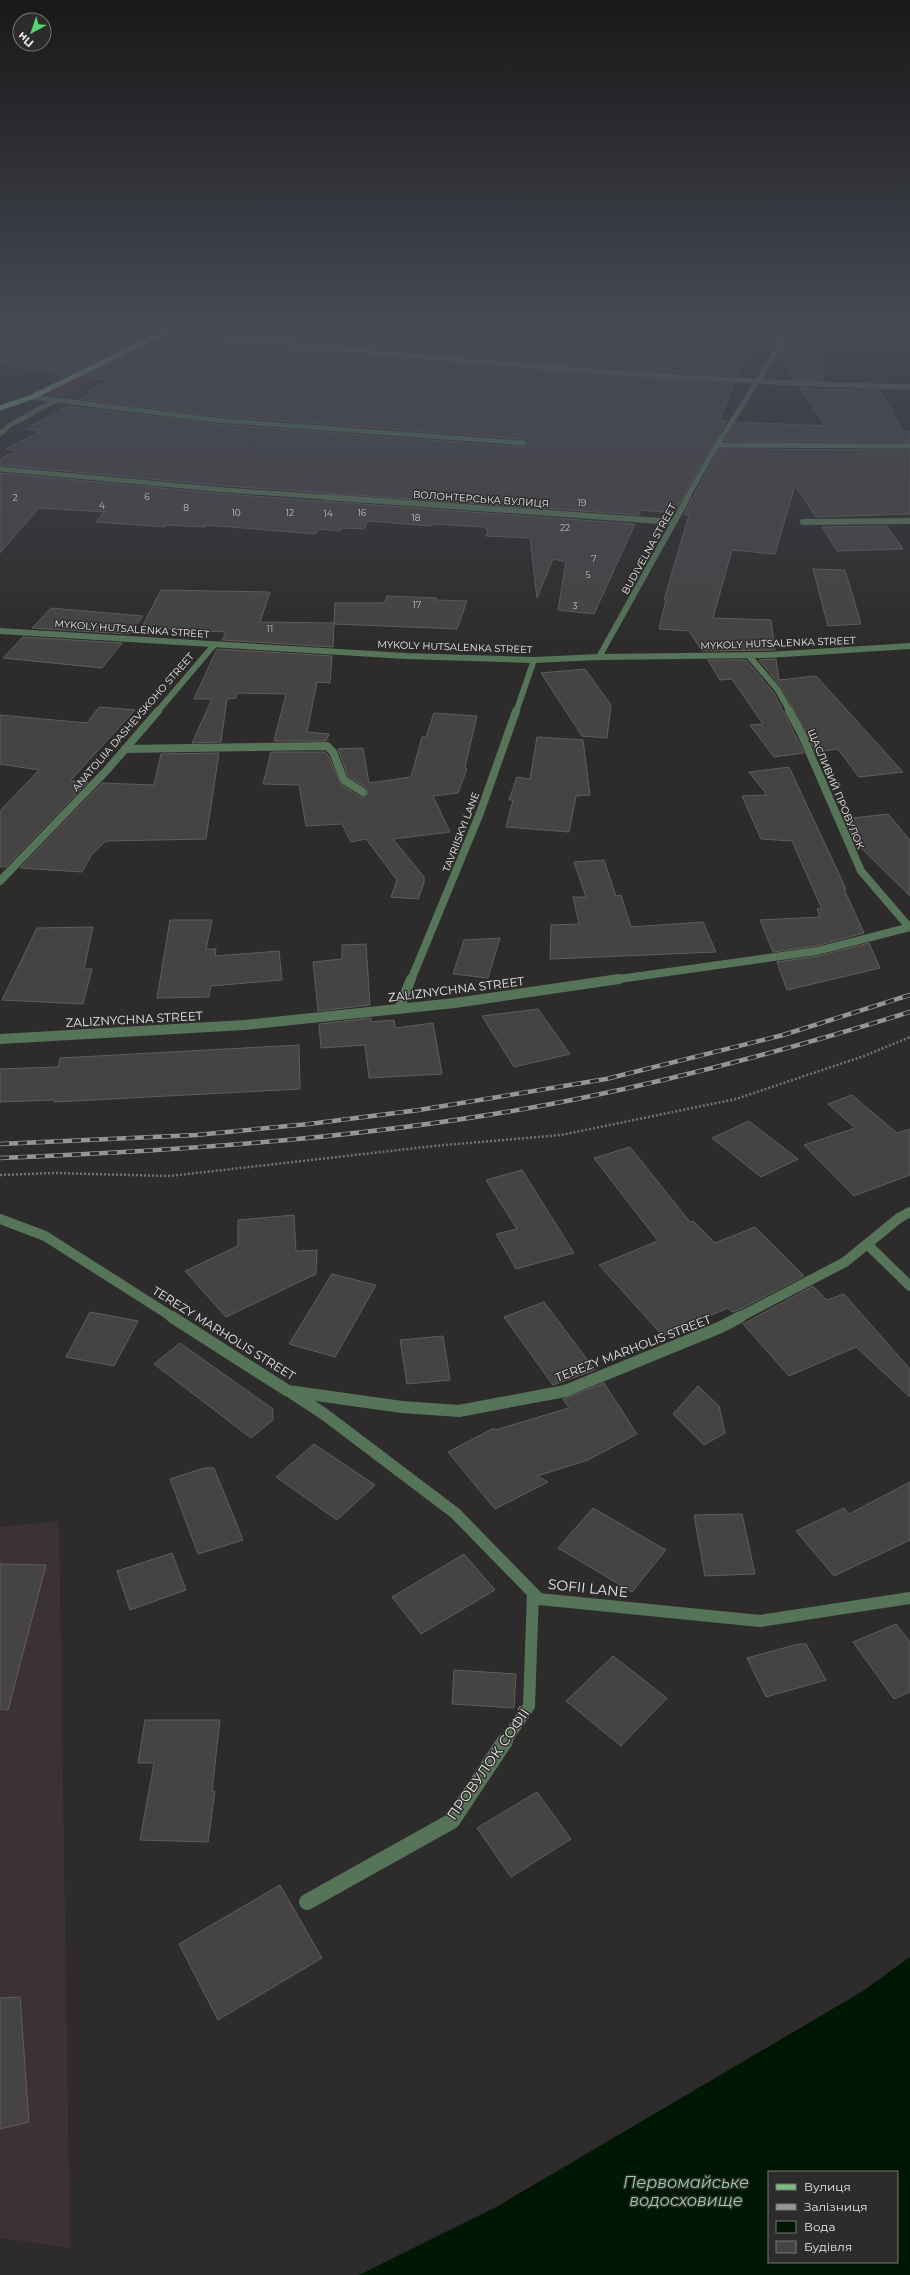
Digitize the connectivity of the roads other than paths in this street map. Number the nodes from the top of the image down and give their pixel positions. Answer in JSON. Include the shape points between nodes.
{"nodes":[{"id":1,"x":393,"y":434,"type":"edge"},
{"id":2,"x":723,"y":434,"type":"edge"},
{"id":3,"x":523,"y":443,"type":"dead end"},
{"id":4,"x":717,"y":444,"type":"junction"},
{"id":5,"x":910,"y":446,"type":"edge"},
{"id":6,"x":0,"y":469,"type":"edge"},
{"id":7,"x":910,"y":521,"type":"edge"},
{"id":8,"x":674,"y":522,"type":"junction"},
{"id":9,"x":803,"y":522,"type":"dead end"},
{"id":10,"x":0,"y":630,"type":"edge"},
{"id":11,"x":214,"y":645,"type":"junction"},
{"id":12,"x":910,"y":646,"type":"edge"},
{"id":13,"x":749,"y":656,"type":"junction"},
{"id":14,"x":599,"y":657,"type":"junction"},
{"id":15,"x":534,"y":660,"type":"junction"},
{"id":16,"x":125,"y":749,"type":"junction"},
{"id":17,"x":363,"y":792,"type":"dead end"},
{"id":18,"x":0,"y":881,"type":"edge"},
{"id":19,"x":910,"y":927,"type":"edge"},
{"id":20,"x":399,"y":1009,"type":"junction"},
{"id":21,"x":0,"y":1039,"type":"edge"},
{"id":22,"x":910,"y":1212,"type":"edge"},
{"id":23,"x":0,"y":1219,"type":"edge"},
{"id":24,"x":867,"y":1244,"type":"junction"},
{"id":25,"x":910,"y":1286,"type":"edge"},
{"id":26,"x":288,"y":1391,"type":"junction"},
{"id":27,"x":533,"y":1593,"type":"junction"},
{"id":28,"x":910,"y":1598,"type":"edge"},
{"id":29,"x":307,"y":1902,"type":"dead end"}],
"edges":[{"from":1,"to":3,"type":"street"},
{"from":2,"to":4,"type":"street","name":"BUDIVELNA STREET"},
{"from":4,"to":5,"type":"street"},
{"from":4,"to":8,"type":"street","name":"BUDIVELNA STREET"},
{"from":6,"to":8,"type":"street","name":"ВОЛОНТЕРСЬКА ВУЛИЦЯ","via":[[225,490]]},
{"from":7,"to":9,"type":"street"},
{"from":8,"to":14,"type":"street","name":"BUDIVELNA STREET"},
{"from":10,"to":11,"type":"street","name":"MYKOLY HUTSALENKA STREET"},
{"from":11,"to":15,"type":"street","name":"MYKOLY HUTSALENKA STREET"},
{"from":11,"to":16,"type":"street","name":"ANATOLIIA DASHEVSKOHO STREET"},
{"from":12,"to":13,"type":"street","name":"MYKOLY HUTSALENKA STREET"},
{"from":13,"to":14,"type":"street","name":"MYKOLY HUTSALENKA STREET"},
{"from":13,"to":19,"type":"street","name":"ЩАСЛИВИЙ ПРОВУЛОК","via":[[778,690],[801,733],[861,871]]},
{"from":14,"to":15,"type":"street","name":"MYKOLY HUTSALENKA STREET"},
{"from":15,"to":20,"type":"street","name":"TAVRIISKYI LANE","via":[[480,813]]},
{"from":16,"to":17,"type":"street","via":[[327,746],[333,752],[344,780]]},
{"from":16,"to":18,"type":"street","name":"ANATOLIIA DASHEVSKOHO STREET"},
{"from":19,"to":20,"type":"street","name":"ZALIZNYCHNA STREET","via":[[817,951]]},
{"from":20,"to":21,"type":"street","name":"ZALIZNYCHNA STREET","via":[[245,1025]]},
{"from":22,"to":24,"type":"street","name":"TEREZY MARHOLIS STREET"},
{"from":23,"to":26,"type":"street","name":"TEREZY MARHOLIS STREET","via":[[45,1236]]},
{"from":24,"to":25,"type":"street"},
{"from":24,"to":26,"type":"street","name":"TEREZY MARHOLIS STREET","via":[[844,1262],[722,1328],[565,1391],[459,1411],[402,1407]]},
{"from":26,"to":27,"type":"street","name":"SOFII LANE","via":[[324,1414],[455,1514]]},
{"from":27,"to":28,"type":"street","name":"SOFII LANE","via":[[539,1599],[760,1621]]},
{"from":27,"to":29,"type":"street","name":"ПРОВУЛОК СОФІЇ","via":[[530,1706],[452,1821]]}]}
